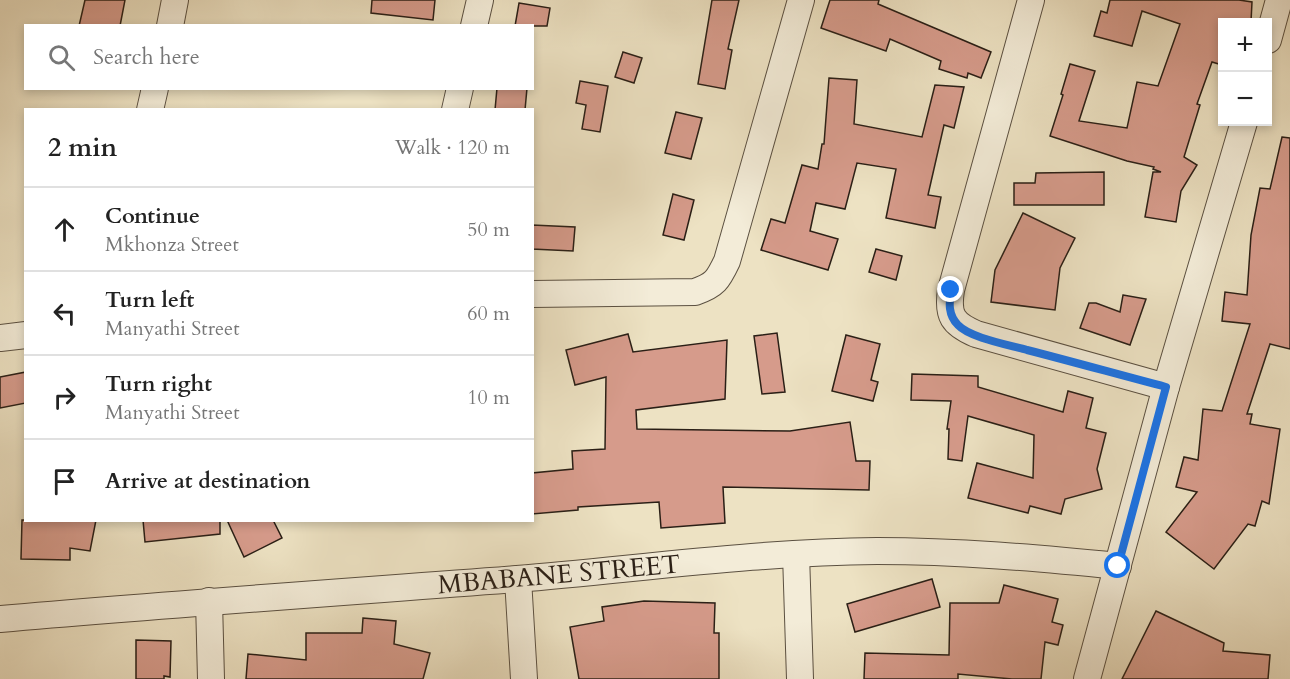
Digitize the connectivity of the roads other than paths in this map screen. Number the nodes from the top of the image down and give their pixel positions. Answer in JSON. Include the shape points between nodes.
{"nodes":[{"id":1,"x":175,"y":0,"type":"edge"},
{"id":2,"x":480,"y":0,"type":"edge"},
{"id":3,"x":801,"y":0,"type":"edge"},
{"id":4,"x":1031,"y":0,"type":"edge"},
{"id":5,"x":1279,"y":0,"type":"edge"},
{"id":6,"x":170,"y":24,"type":"edge"},
{"id":7,"x":474,"y":24,"type":"edge"},
{"id":8,"x":1272,"y":25,"type":"edge"},
{"id":9,"x":155,"y":90,"type":"edge"},
{"id":10,"x":460,"y":90,"type":"edge"},
{"id":11,"x":150,"y":108,"type":"edge"},
{"id":12,"x":455,"y":108,"type":"edge"},
{"id":13,"x":1243,"y":126,"type":"edge"},
{"id":14,"x":534,"y":294,"type":"edge"},
{"id":15,"x":24,"y":335,"type":"edge"},
{"id":16,"x":0,"y":338,"type":"edge"},
{"id":17,"x":1166,"y":387,"type":"junction"},
{"id":18,"x":796,"y":554,"type":"junction"},
{"id":19,"x":1118,"y":566,"type":"junction"},
{"id":20,"x":518,"y":579,"type":"junction"},
{"id":21,"x":209,"y":601,"type":"junction"},
{"id":22,"x":0,"y":620,"type":"edge"},
{"id":23,"x":211,"y":679,"type":"edge"},
{"id":24,"x":524,"y":679,"type":"edge"},
{"id":25,"x":800,"y":679,"type":"edge"},
{"id":26,"x":1087,"y":679,"type":"edge"}],
"edges":[{"from":1,"to":6,"type":"street"},
{"from":2,"to":7,"type":"street"},
{"from":3,"to":14,"type":"street","via":[[719,279],[695,292]]},
{"from":4,"to":17,"type":"street","via":[[951,290],[952,317],[959,327],[975,334]]},
{"from":5,"to":8,"type":"street"},
{"from":9,"to":11,"type":"street"},
{"from":10,"to":12,"type":"street"},
{"from":13,"to":17,"type":"street"},
{"from":15,"to":16,"type":"street"},
{"from":17,"to":19,"type":"street"},
{"from":18,"to":19,"type":"street","name":"MBABANE STREET","via":[[944,552]]},
{"from":18,"to":20,"type":"street","name":"MBABANE STREET"},
{"from":18,"to":25,"type":"street"},
{"from":19,"to":26,"type":"street"},
{"from":20,"to":21,"type":"street","name":"MBABANE STREET"},
{"from":20,"to":24,"type":"street"},
{"from":21,"to":22,"type":"street","name":"MBABANE STREET"},
{"from":21,"to":23,"type":"street"}]}
